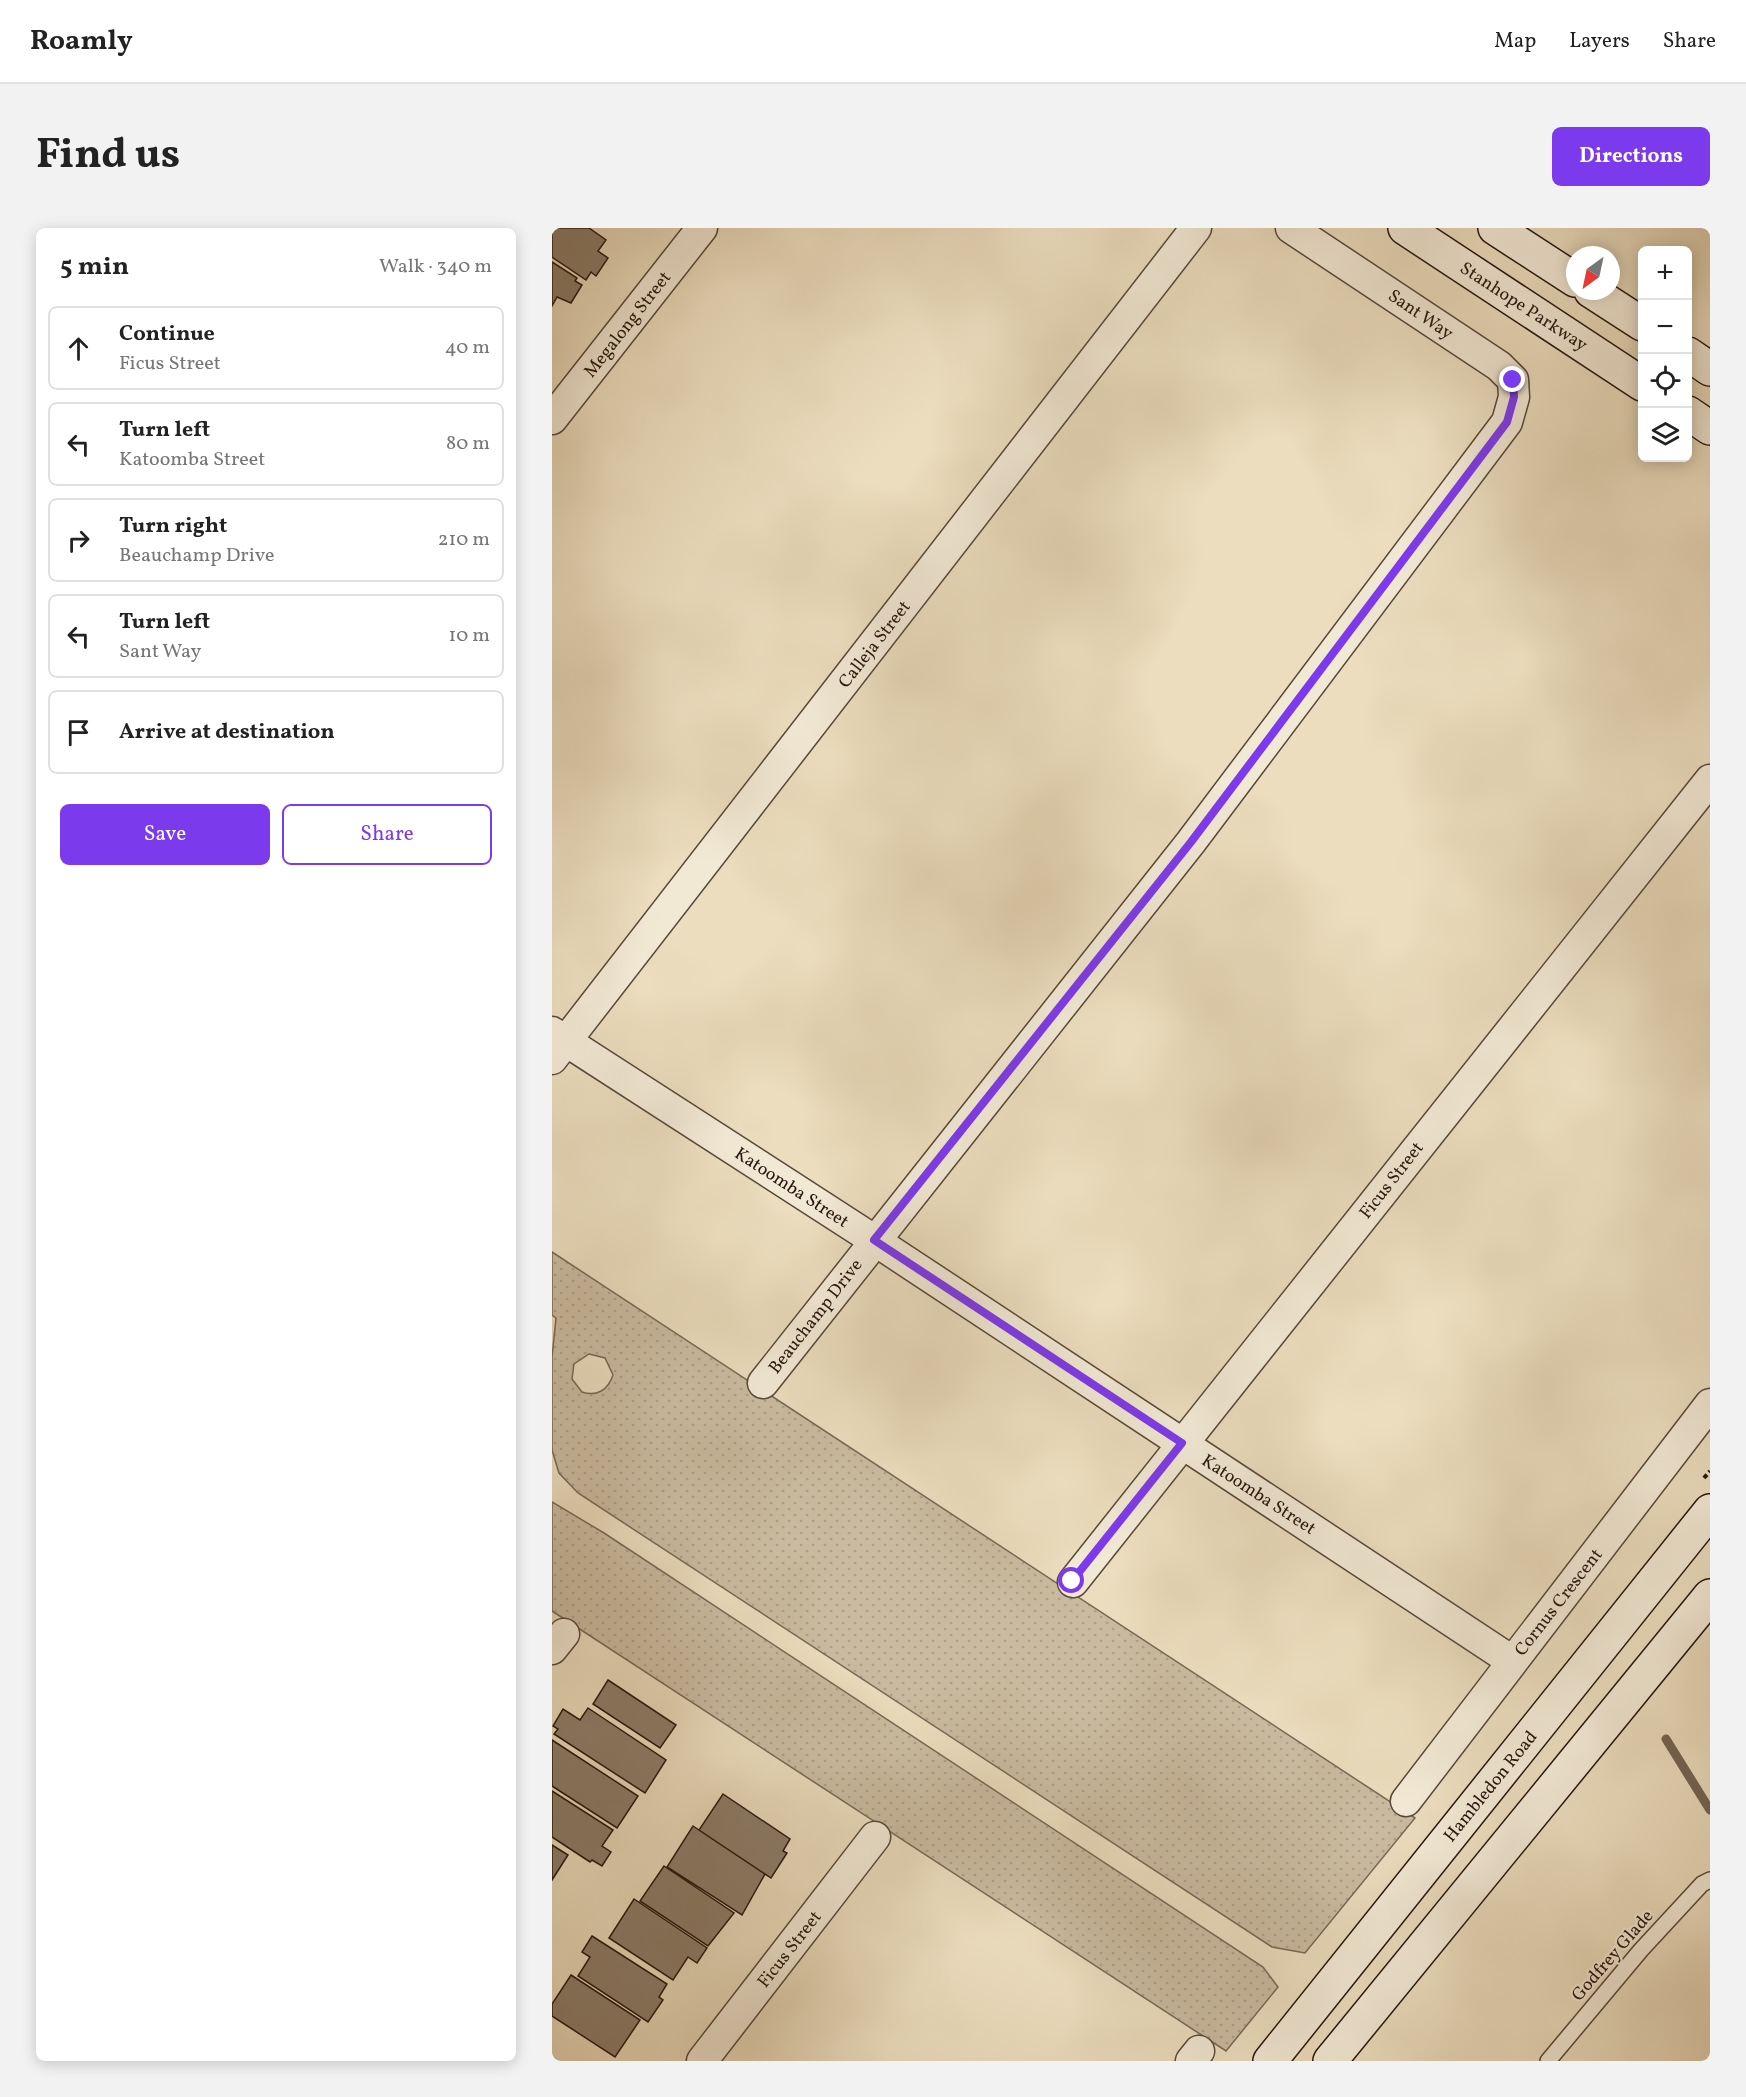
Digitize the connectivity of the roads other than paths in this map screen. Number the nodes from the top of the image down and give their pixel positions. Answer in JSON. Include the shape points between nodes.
{"nodes":[{"id":1,"x":702,"y":228,"type":"edge"},
{"id":2,"x":1196,"y":228,"type":"edge"},
{"id":3,"x":1291,"y":228,"type":"edge"},
{"id":4,"x":1405,"y":228,"type":"edge"},
{"id":5,"x":1495,"y":228,"type":"edge"},
{"id":6,"x":1566,"y":274,"type":"edge"},
{"id":7,"x":1605,"y":300,"type":"edge"},
{"id":8,"x":1638,"y":321,"type":"edge"},
{"id":9,"x":1692,"y":357,"type":"edge"},
{"id":10,"x":1710,"y":369,"type":"edge"},
{"id":11,"x":1638,"y":381,"type":"edge"},
{"id":12,"x":1692,"y":416,"type":"edge"},
{"id":13,"x":552,"y":419,"type":"edge"},
{"id":14,"x":1507,"y":422,"type":"joint"},
{"id":15,"x":1710,"y":428,"type":"edge"},
{"id":16,"x":1710,"y":780,"type":"edge"},
{"id":17,"x":557,"y":1044,"type":"edge"},
{"id":18,"x":874,"y":1240,"type":"junction"},
{"id":19,"x":762,"y":1383,"type":"dead end"},
{"id":20,"x":1710,"y":1404,"type":"edge"},
{"id":21,"x":1182,"y":1443,"type":"junction"},
{"id":22,"x":1710,"y":1511,"type":"edge"},
{"id":23,"x":1072,"y":1581,"type":"dead end"},
{"id":24,"x":1710,"y":1596,"type":"edge"},
{"id":25,"x":1512,"y":1661,"type":"junction"},
{"id":26,"x":1406,"y":1801,"type":"dead end"},
{"id":27,"x":875,"y":1837,"type":"dead end"},
{"id":28,"x":1710,"y":1880,"type":"edge"},
{"id":29,"x":714,"y":2057,"type":"edge"},
{"id":30,"x":1270,"y":2061,"type":"edge"},
{"id":31,"x":1330,"y":2061,"type":"edge"},
{"id":32,"x":1548,"y":2061,"type":"edge"}],
"edges":[{"from":1,"to":13,"type":"street","name":"Megalong Street"},
{"from":2,"to":17,"type":"street","name":"Calleja Street"},
{"from":3,"to":14,"type":"street","name":"Sant Way","via":[[1499,366],[1513,380],[1514,397]]},
{"from":4,"to":11,"type":"main road","name":"Stanhope Parkway"},
{"from":5,"to":6,"type":"main road"},
{"from":7,"to":8,"type":"main road"},
{"from":9,"to":10,"type":"main road"},
{"from":12,"to":15,"type":"main road"},
{"from":14,"to":18,"type":"street","name":"Beauchamp Drive","via":[[1191,842]]},
{"from":16,"to":21,"type":"street","name":"Ficus Street"},
{"from":17,"to":18,"type":"street","name":"Katoomba Street"},
{"from":18,"to":19,"type":"street","name":"Beauchamp Drive"},
{"from":18,"to":21,"type":"street","name":"Katoomba Street"},
{"from":20,"to":25,"type":"street","name":"Cornus Crescent"},
{"from":21,"to":23,"type":"street","name":"Ficus Street"},
{"from":21,"to":25,"type":"street","name":"Katoomba Street"},
{"from":22,"to":30,"type":"main road","name":"Hambledon Road"},
{"from":24,"to":31,"type":"main road"},
{"from":25,"to":26,"type":"street","name":"Cornus Crescent"},
{"from":27,"to":29,"type":"street","name":"Ficus Street"},
{"from":28,"to":32,"type":"lane","name":"Godfrey Glade","via":[[1641,1950]]}]}
